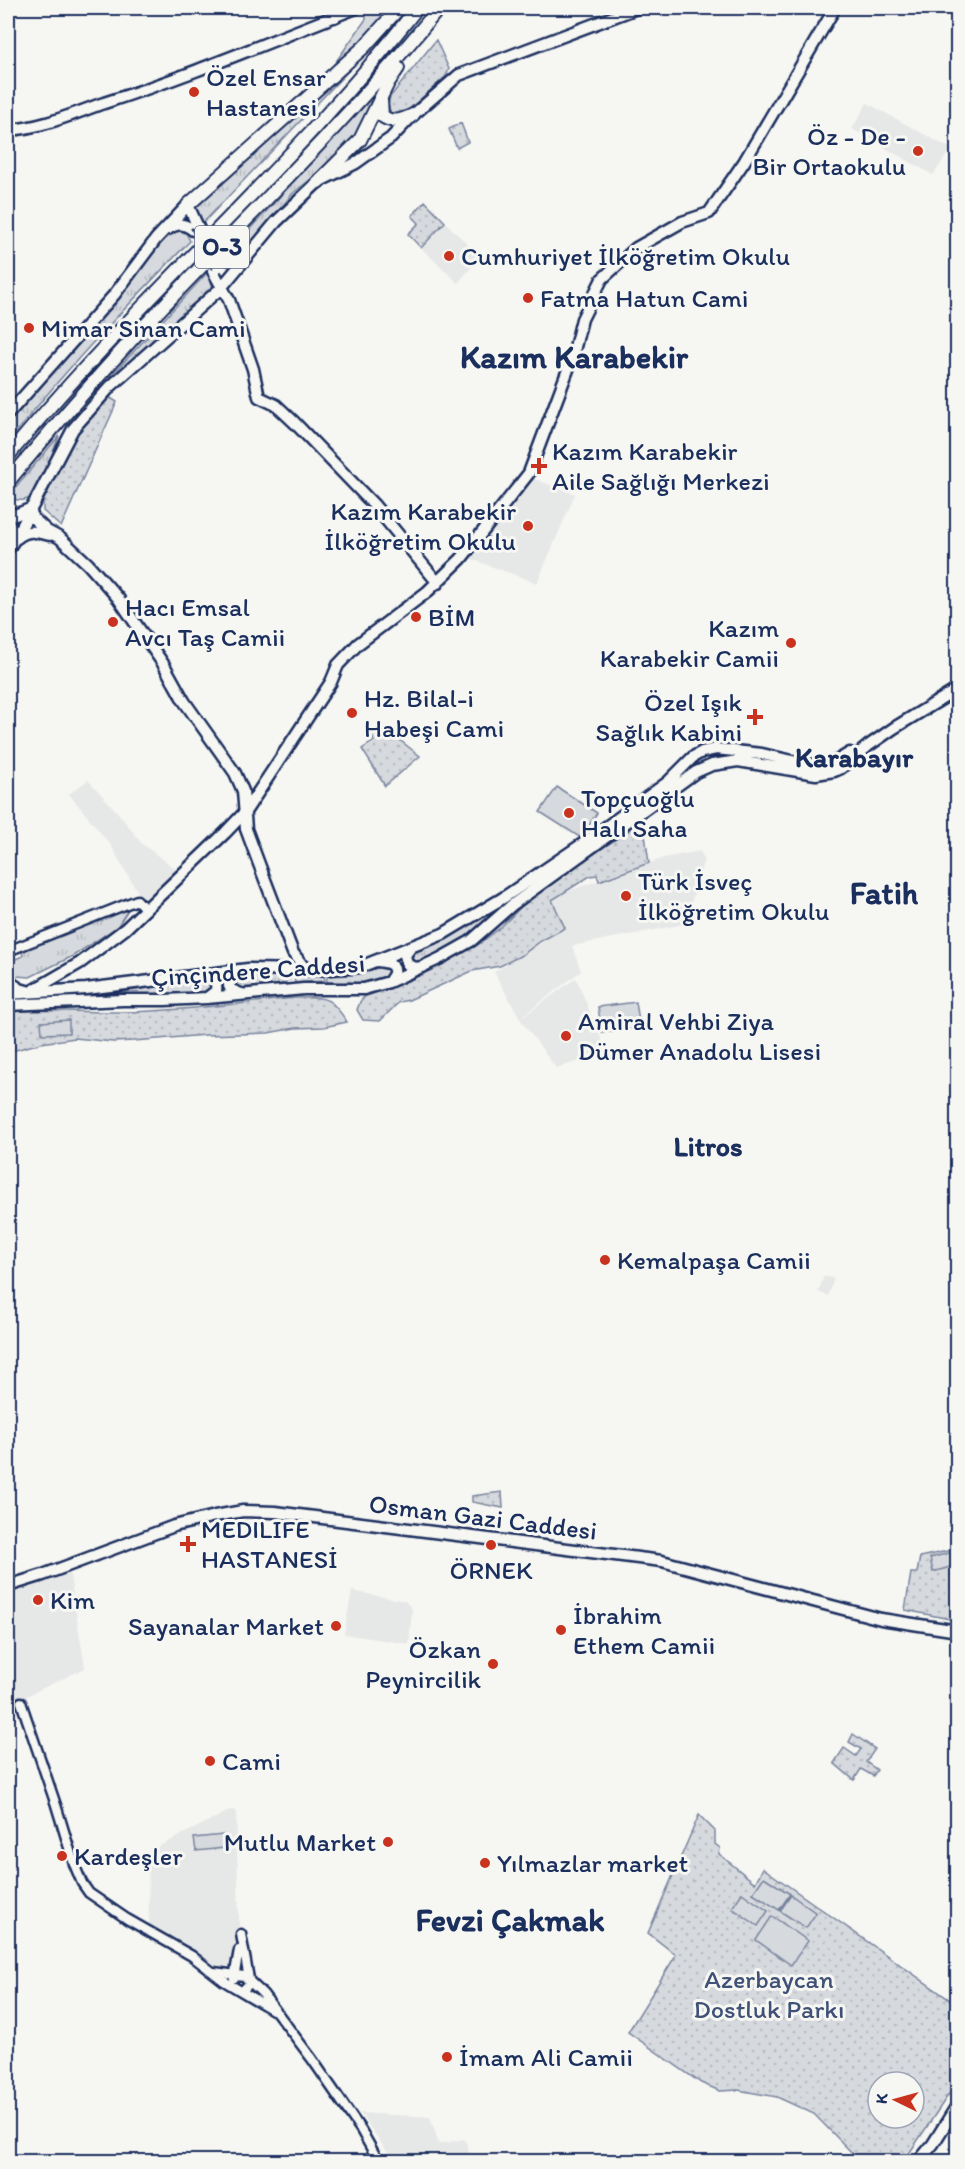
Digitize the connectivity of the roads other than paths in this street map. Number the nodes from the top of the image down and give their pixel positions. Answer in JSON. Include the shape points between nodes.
{"nodes":[{"id":1,"x":356,"y":8,"type":"edge"},
{"id":2,"x":399,"y":8,"type":"edge"},
{"id":3,"x":417,"y":8,"type":"edge"},
{"id":4,"x":637,"y":8,"type":"edge"},
{"id":5,"x":835,"y":8,"type":"edge"},
{"id":6,"x":438,"y":9,"type":"edge"},
{"id":7,"x":338,"y":12,"type":"edge"},
{"id":8,"x":381,"y":96,"type":"junction"},
{"id":9,"x":413,"y":116,"type":"junction"},
{"id":10,"x":8,"y":130,"type":"edge"},
{"id":11,"x":318,"y":182,"type":"junction"},
{"id":12,"x":188,"y":205,"type":"junction"},
{"id":13,"x":195,"y":228,"type":"junction"},
{"id":14,"x":156,"y":239,"type":"junction"},
{"id":15,"x":215,"y":269,"type":"junction"},
{"id":16,"x":235,"y":274,"type":"junction"},
{"id":17,"x":221,"y":288,"type":"junction"},
{"id":18,"x":230,"y":300,"type":"junction"},
{"id":19,"x":202,"y":306,"type":"junction"},
{"id":20,"x":8,"y":414,"type":"edge"},
{"id":21,"x":8,"y":456,"type":"edge"},
{"id":22,"x":8,"y":482,"type":"edge"},
{"id":23,"x":30,"y":509,"type":"junction"},
{"id":24,"x":8,"y":512,"type":"edge"},
{"id":25,"x":8,"y":521,"type":"edge"},
{"id":26,"x":60,"y":538,"type":"junction"},
{"id":27,"x":10,"y":545,"type":"edge"},
{"id":28,"x":438,"y":583,"type":"junction"},
{"id":29,"x":957,"y":681,"type":"edge"},
{"id":30,"x":957,"y":689,"type":"edge"},
{"id":31,"x":245,"y":812,"type":"junction"},
{"id":32,"x":146,"y":910,"type":"junction"},
{"id":33,"x":414,"y":945,"type":"junction"},
{"id":34,"x":291,"y":947,"type":"junction"},
{"id":35,"x":8,"y":951,"type":"edge"},
{"id":36,"x":377,"y":961,"type":"junction"},
{"id":37,"x":422,"y":967,"type":"junction"},
{"id":38,"x":243,"y":970,"type":"junction"},
{"id":39,"x":276,"y":970,"type":"junction"},
{"id":40,"x":312,"y":970,"type":"junction"},
{"id":41,"x":210,"y":974,"type":"junction"},
{"id":42,"x":8,"y":981,"type":"edge"},
{"id":43,"x":389,"y":981,"type":"junction"},
{"id":44,"x":30,"y":992,"type":"junction"},
{"id":45,"x":8,"y":994,"type":"edge"},
{"id":46,"x":244,"y":994,"type":"junction"},
{"id":47,"x":207,"y":998,"type":"junction"},
{"id":48,"x":8,"y":1005,"type":"edge"},
{"id":49,"x":8,"y":1586,"type":"edge"},
{"id":50,"x":957,"y":1631,"type":"edge"},
{"id":51,"x":21,"y":1702,"type":"dead end"},
{"id":52,"x":208,"y":1970,"type":"junction"},
{"id":53,"x":235,"y":1974,"type":"junction"},
{"id":54,"x":249,"y":1979,"type":"junction"},
{"id":55,"x":233,"y":1986,"type":"junction"},
{"id":56,"x":242,"y":1991,"type":"junction"},
{"id":57,"x":273,"y":2010,"type":"junction"},
{"id":58,"x":957,"y":2104,"type":"edge"},
{"id":59,"x":379,"y":2162,"type":"edge"},
{"id":60,"x":918,"y":2162,"type":"edge"}],
"edges":[{"from":1,"to":7,"type":"main road"},
{"from":2,"to":12,"type":"highway","via":[[364,47]]},
{"from":3,"to":21,"type":"highway","number":"O-3","via":[[320,120],[110,340]]},
{"from":4,"to":9,"type":"main road","via":[[459,75]]},
{"from":5,"to":28,"type":"main road","via":[[709,213],[682,222],[630,252],[602,279],[582,320],[572,359],[529,473]]},
{"from":6,"to":8,"type":"highway"},
{"from":6,"to":22,"type":"highway","number":"O-3","via":[[322,143],[138,333]]},
{"from":7,"to":10,"type":"main road","via":[[124,98],[54,122]]},
{"from":8,"to":9,"type":"highway","via":[[385,118],[398,121]]},
{"from":8,"to":11,"type":"highway","via":[[360,140]]},
{"from":9,"to":11,"type":"main road","via":[[372,152]]},
{"from":11,"to":16,"type":"main road","via":[[276,222]]},
{"from":12,"to":13,"type":"main road"},
{"from":12,"to":14,"type":"main road"},
{"from":13,"to":14,"type":"main road","via":[[175,225]]},
{"from":13,"to":15,"type":"main road","bridge":true},
{"from":14,"to":20,"type":"main road","via":[[114,295]]},
{"from":15,"to":16,"type":"main road"},
{"from":15,"to":17,"type":"main road"},
{"from":16,"to":17,"type":"main road"},
{"from":17,"to":18,"type":"main road"},
{"from":17,"to":19,"type":"main road"},
{"from":18,"to":19,"type":"main road"},
{"from":18,"to":28,"type":"main road","via":[[259,397],[276,405],[374,505]]},
{"from":19,"to":23,"type":"main road","via":[[110,387],[73,429]]},
{"from":23,"to":24,"type":"main road"},
{"from":23,"to":26,"type":"main road","via":[[37,522]]},
{"from":23,"to":27,"type":"main road"},
{"from":25,"to":27,"type":"main road","via":[[13,531]]},
{"from":26,"to":27,"type":"main road","via":[[30,531],[23,532]]},
{"from":26,"to":31,"type":"main road","via":[[118,598],[158,657],[235,773],[243,791]]},
{"from":28,"to":31,"type":"main road","via":[[358,644],[338,665],[331,682]]},
{"from":29,"to":33,"type":"main road","name":"Çinçindere Caddesi","via":[[835,762],[810,765],[762,753],[716,749],[702,752],[668,782],[503,898],[442,934]]},
{"from":30,"to":37,"type":"main road","name":"Çinçindere Caddesi","via":[[834,771],[816,774],[738,761],[696,772],[512,906],[471,941]]},
{"from":31,"to":32,"type":"main road"},
{"from":31,"to":34,"type":"main road","via":[[246,829]]},
{"from":32,"to":35,"type":"street","via":[[137,900]]},
{"from":32,"to":44,"type":"main road","via":[[80,963]]},
{"from":33,"to":36,"type":"main road","name":"Çinçindere Caddesi"},
{"from":33,"to":37,"type":"main road","via":[[405,960],[411,966]]},
{"from":34,"to":39,"type":"main road","via":[[285,963]]},
{"from":34,"to":40,"type":"main road","via":[[303,966]]},
{"from":36,"to":40,"type":"main road","name":"Çinçindere Caddesi","via":[[360,967]]},
{"from":36,"to":43,"type":"main road","via":[[393,966],[394,974]]},
{"from":37,"to":43,"type":"main road","name":"Çinçindere Caddesi"},
{"from":38,"to":39,"type":"main road","name":"Çinçindere Caddesi"},
{"from":38,"to":41,"type":"main road","name":"Çinçindere Caddesi"},
{"from":38,"to":46,"type":"main road","via":[[231,978],[229,986]]},
{"from":39,"to":40,"type":"main road","name":"Çinçindere Caddesi"},
{"from":41,"to":44,"type":"main road","name":"Çinçindere Caddesi","via":[[86,990]]},
{"from":41,"to":47,"type":"main road","via":[[216,981],[216,991]]},
{"from":42,"to":44,"type":"main road"},
{"from":43,"to":46,"type":"main road","name":"Çinçindere Caddesi","via":[[364,989]]},
{"from":44,"to":45,"type":"main road","name":"Çinçindere Caddesi"},
{"from":46,"to":47,"type":"main road","name":"Çinçindere Caddesi"},
{"from":47,"to":48,"type":"main road","name":"Çinçindere Caddesi"},
{"from":49,"to":50,"type":"main road","name":"Osman Gazi Caddesi","via":[[174,1526],[243,1511],[275,1512],[662,1561],[881,1619]]},
{"from":51,"to":52,"type":"street","via":[[82,1883],[89,1893],[192,1956]]},
{"from":52,"to":53,"type":"street"},
{"from":52,"to":55,"type":"street"},
{"from":53,"to":54,"type":"street"},
{"from":53,"to":54,"type":"street","via":[[241,1934]]},
{"from":53,"to":55,"type":"street"},
{"from":54,"to":56,"type":"street"},
{"from":54,"to":57,"type":"street"},
{"from":55,"to":56,"type":"street"},
{"from":56,"to":57,"type":"street"},
{"from":57,"to":59,"type":"street","via":[[306,2050]]},
{"from":58,"to":60,"type":"main road"}]}
